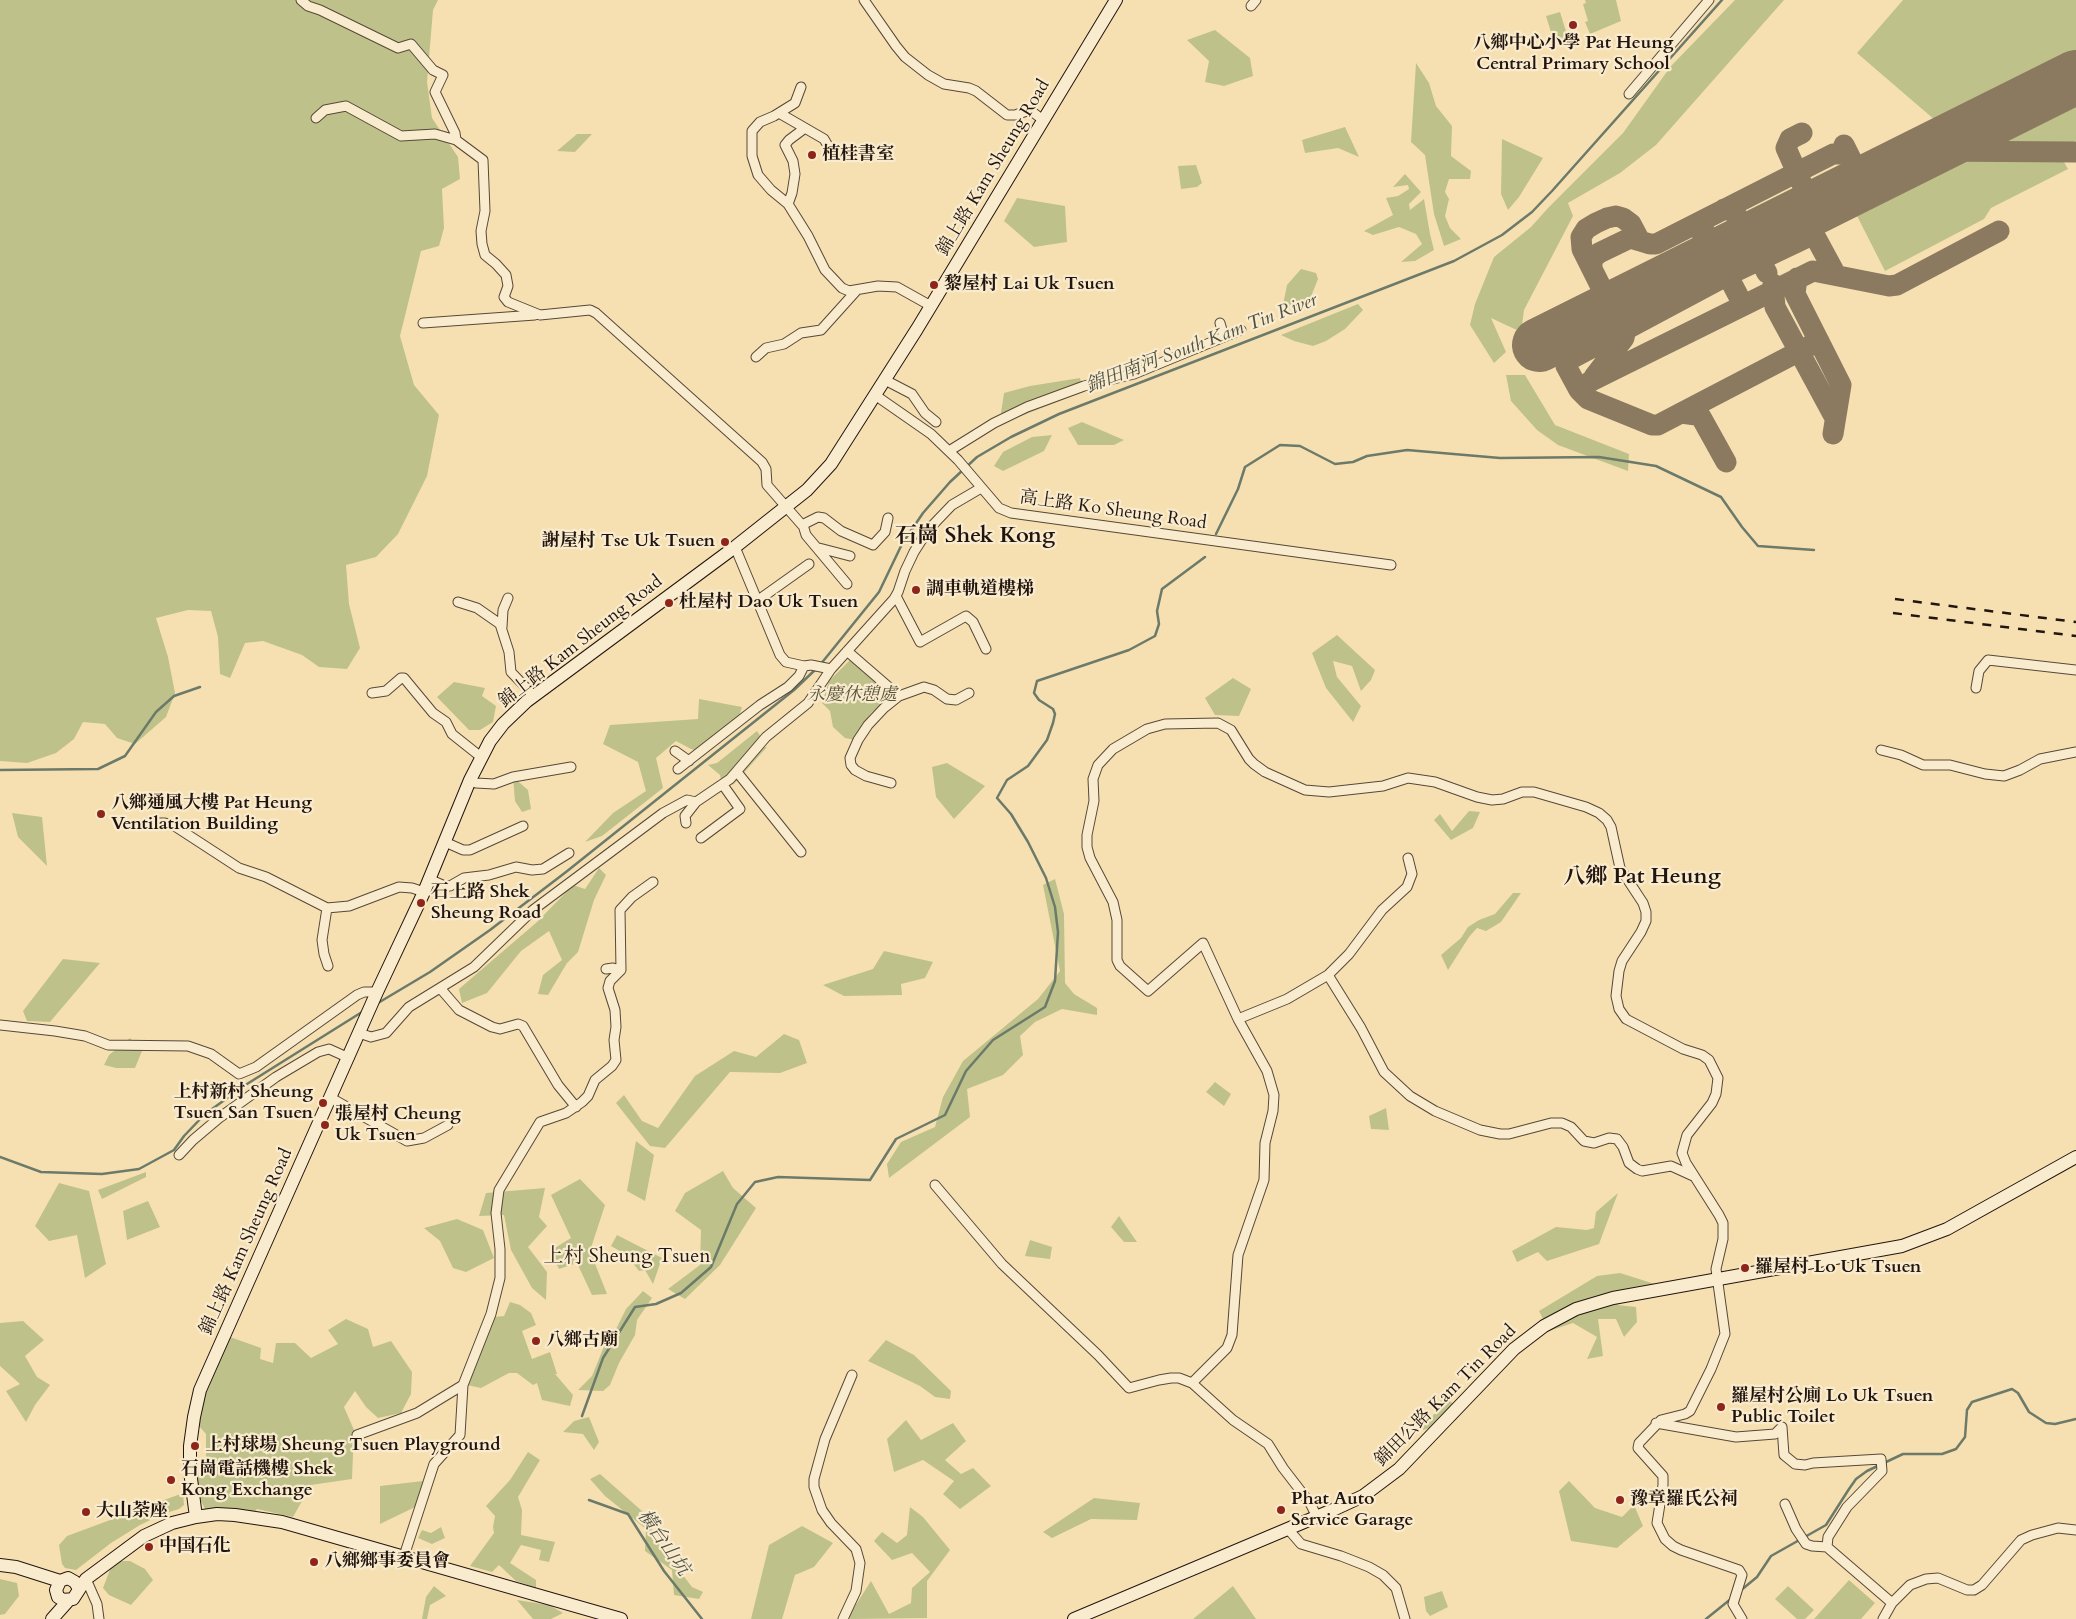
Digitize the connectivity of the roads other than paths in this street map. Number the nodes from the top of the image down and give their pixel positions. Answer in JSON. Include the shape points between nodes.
{"nodes":[{"id":1,"x":301,"y":0,"type":"edge"},
{"id":2,"x":864,"y":0,"type":"edge"},
{"id":3,"x":1116,"y":0,"type":"edge"},
{"id":4,"x":1710,"y":0,"type":"edge"},
{"id":5,"x":802,"y":87,"type":"dead end"},
{"id":6,"x":1629,"y":94,"type":"dead end"},
{"id":7,"x":779,"y":113,"type":"junction"},
{"id":8,"x":316,"y":118,"type":"dead end"},
{"id":9,"x":1043,"y":120,"type":"junction"},
{"id":10,"x":805,"y":128,"type":"junction"},
{"id":11,"x":456,"y":140,"type":"junction"},
{"id":12,"x":831,"y":152,"type":"dead end"},
{"id":13,"x":788,"y":204,"type":"junction"},
{"id":14,"x":857,"y":290,"type":"junction"},
{"id":15,"x":931,"y":306,"type":"junction"},
{"id":16,"x":540,"y":315,"type":"junction"},
{"id":17,"x":423,"y":323,"type":"dead end"},
{"id":18,"x":1220,"y":324,"type":"dead end"},
{"id":19,"x":1241,"y":330,"type":"dead end"},
{"id":20,"x":1224,"y":338,"type":"junction"},
{"id":21,"x":756,"y":357,"type":"dead end"},
{"id":22,"x":885,"y":380,"type":"junction"},
{"id":23,"x":875,"y":395,"type":"junction"},
{"id":24,"x":936,"y":422,"type":"dead end"},
{"id":25,"x":952,"y":454,"type":"junction"},
{"id":26,"x":981,"y":488,"type":"junction"},
{"id":27,"x":786,"y":507,"type":"junction"},
{"id":28,"x":888,"y":518,"type":"dead end"},
{"id":29,"x":803,"y":525,"type":"junction"},
{"id":30,"x":735,"y":547,"type":"junction"},
{"id":31,"x":818,"y":548,"type":"junction"},
{"id":32,"x":850,"y":556,"type":"dead end"},
{"id":33,"x":809,"y":564,"type":"dead end"},
{"id":34,"x":1391,"y":565,"type":"dead end"},
{"id":35,"x":847,"y":584,"type":"dead end"},
{"id":36,"x":896,"y":596,"type":"junction"},
{"id":37,"x":508,"y":598,"type":"dead end"},
{"id":38,"x":757,"y":601,"type":"junction"},
{"id":39,"x":458,"y":602,"type":"dead end"},
{"id":40,"x":502,"y":627,"type":"junction"},
{"id":41,"x":986,"y":648,"type":"dead end"},
{"id":42,"x":847,"y":651,"type":"junction"},
{"id":43,"x":808,"y":666,"type":"junction"},
{"id":44,"x":829,"y":669,"type":"junction"},
{"id":45,"x":2076,"y":670,"type":"edge"},
{"id":46,"x":1976,"y":688,"type":"dead end"},
{"id":47,"x":969,"y":692,"type":"dead end"},
{"id":48,"x":372,"y":693,"type":"dead end"},
{"id":49,"x":534,"y":696,"type":"junction"},
{"id":50,"x":899,"y":696,"type":"junction"},
{"id":51,"x":1881,"y":750,"type":"dead end"},
{"id":52,"x":675,"y":751,"type":"dead end"},
{"id":53,"x":2076,"y":752,"type":"edge"},
{"id":54,"x":481,"y":757,"type":"junction"},
{"id":55,"x":689,"y":761,"type":"junction"},
{"id":56,"x":571,"y":767,"type":"dead end"},
{"id":57,"x":678,"y":769,"type":"dead end"},
{"id":58,"x":737,"y":772,"type":"junction"},
{"id":59,"x":470,"y":780,"type":"junction"},
{"id":60,"x":891,"y":783,"type":"dead end"},
{"id":61,"x":723,"y":784,"type":"junction"},
{"id":62,"x":696,"y":802,"type":"junction"},
{"id":63,"x":148,"y":823,"type":"dead end"},
{"id":64,"x":686,"y":823,"type":"dead end"},
{"id":65,"x":523,"y":826,"type":"dead end"},
{"id":66,"x":701,"y":838,"type":"dead end"},
{"id":67,"x":445,"y":842,"type":"junction"},
{"id":68,"x":801,"y":852,"type":"dead end"},
{"id":69,"x":569,"y":853,"type":"dead end"},
{"id":70,"x":1408,"y":858,"type":"dead end"},
{"id":71,"x":429,"y":879,"type":"junction"},
{"id":72,"x":653,"y":882,"type":"dead end"},
{"id":73,"x":424,"y":892,"type":"junction"},
{"id":74,"x":327,"y":908,"type":"junction"},
{"id":75,"x":328,"y":966,"type":"dead end"},
{"id":76,"x":606,"y":970,"type":"dead end"},
{"id":77,"x":621,"y":970,"type":"junction"},
{"id":78,"x":1328,"y":975,"type":"junction"},
{"id":79,"x":440,"y":988,"type":"junction"},
{"id":80,"x":376,"y":994,"type":"junction"},
{"id":81,"x":1238,"y":1019,"type":"junction"},
{"id":82,"x":0,"y":1025,"type":"edge"},
{"id":83,"x":362,"y":1028,"type":"junction"},
{"id":84,"x":349,"y":1058,"type":"junction"},
{"id":85,"x":331,"y":1098,"type":"junction"},
{"id":86,"x":576,"y":1106,"type":"junction"},
{"id":87,"x":448,"y":1125,"type":"dead end"},
{"id":88,"x":179,"y":1155,"type":"dead end"},
{"id":89,"x":2076,"y":1157,"type":"edge"},
{"id":90,"x":1694,"y":1176,"type":"junction"},
{"id":91,"x":934,"y":1185,"type":"dead end"},
{"id":92,"x":1718,"y":1280,"type":"junction"},
{"id":93,"x":852,"y":1375,"type":"dead end"},
{"id":94,"x":1192,"y":1383,"type":"junction"},
{"id":95,"x":463,"y":1385,"type":"junction"},
{"id":96,"x":1656,"y":1423,"type":"junction"},
{"id":97,"x":357,"y":1435,"type":"dead end"},
{"id":98,"x":1785,"y":1504,"type":"dead end"},
{"id":99,"x":196,"y":1516,"type":"junction"},
{"id":100,"x":1317,"y":1517,"type":"junction"},
{"id":101,"x":1288,"y":1529,"type":"junction"},
{"id":102,"x":2076,"y":1530,"type":"edge"},
{"id":103,"x":1827,"y":1547,"type":"junction"},
{"id":104,"x":404,"y":1556,"type":"junction"},
{"id":105,"x":0,"y":1565,"type":"edge"},
{"id":106,"x":80,"y":1583,"type":"junction"},
{"id":107,"x":58,"y":1584,"type":"junction"},
{"id":108,"x":1892,"y":1604,"type":"junction"},
{"id":109,"x":60,"y":1608,"type":"edge"},
{"id":110,"x":99,"y":1619,"type":"edge"},
{"id":111,"x":620,"y":1619,"type":"edge"},
{"id":112,"x":843,"y":1619,"type":"edge"},
{"id":113,"x":1074,"y":1619,"type":"edge"},
{"id":114,"x":1405,"y":1619,"type":"edge"},
{"id":115,"x":1742,"y":1619,"type":"edge"},
{"id":116,"x":1883,"y":1619,"type":"edge"}],
"edges":[{"from":1,"to":11,"type":"street","via":[[398,48],[411,44],[433,70],[443,76],[435,92]]},
{"from":2,"to":9,"type":"street","via":[[896,46],[928,75],[944,84],[976,91],[1006,115],[1030,110]]},
{"from":3,"to":9,"type":"main road","name":"錦上路 Kam Sheung Road"},
{"from":4,"to":6,"type":"street"},
{"from":5,"to":7,"type":"street","via":[[796,101]]},
{"from":7,"to":10,"type":"street"},
{"from":7,"to":13,"type":"street","via":[[754,128],[752,156],[764,183]]},
{"from":8,"to":11,"type":"street","via":[[325,110],[346,106],[401,136],[435,134]]},
{"from":9,"to":15,"type":"main road","name":"錦上路 Kam Sheung Road"},
{"from":10,"to":12,"type":"street","via":[[824,139]]},
{"from":10,"to":13,"type":"street","via":[[785,146],[795,174]]},
{"from":11,"to":16,"type":"street","via":[[483,160],[485,211],[482,244],[485,255],[506,275],[505,299]]},
{"from":13,"to":14,"type":"street","via":[[831,277],[845,290]]},
{"from":14,"to":15,"type":"street","via":[[897,287]]},
{"from":14,"to":21,"type":"street","via":[[821,330],[801,333],[784,344],[766,348]]},
{"from":15,"to":22,"type":"main road","name":"錦上路 Kam Sheung Road"},
{"from":16,"to":17,"type":"street"},
{"from":16,"to":27,"type":"street","via":[[590,310],[596,313],[762,462],[766,468],[767,485]]},
{"from":18,"to":20,"type":"street"},
{"from":19,"to":20,"type":"street"},
{"from":20,"to":25,"type":"street","via":[[1134,374],[1084,386],[1027,407],[994,423]]},
{"from":22,"to":23,"type":"main road","name":"錦上路 Kam Sheung Road"},
{"from":22,"to":24,"type":"street","via":[[912,394],[924,413]]},
{"from":23,"to":25,"type":"street","name":"高上路 Ko Sheung Road","via":[[931,434]]},
{"from":23,"to":27,"type":"main road","name":"錦上路 Kam Sheung Road","via":[[831,464]]},
{"from":25,"to":26,"type":"street","name":"高上路 Ko Sheung Road"},
{"from":26,"to":34,"type":"street","name":"高上路 Ko Sheung Road","via":[[999,508],[1030,517]]},
{"from":26,"to":36,"type":"street","via":[[952,505],[928,530],[914,552]]},
{"from":27,"to":29,"type":"street"},
{"from":27,"to":30,"type":"main road","name":"錦上路 Kam Sheung Road"},
{"from":28,"to":29,"type":"street","via":[[885,532],[874,545],[841,531],[824,518],[818,517]]},
{"from":29,"to":31,"type":"street","via":[[806,535]]},
{"from":30,"to":38,"type":"street"},
{"from":30,"to":49,"type":"main road","name":"錦上路 Kam Sheung Road"},
{"from":31,"to":32,"type":"street"},
{"from":31,"to":35,"type":"street"},
{"from":33,"to":38,"type":"street"},
{"from":36,"to":41,"type":"street","via":[[920,642],[966,616],[973,622]]},
{"from":36,"to":42,"type":"street"},
{"from":37,"to":40,"type":"street"},
{"from":38,"to":43,"type":"street","via":[[783,658],[790,664]]},
{"from":39,"to":40,"type":"street","via":[[477,608]]},
{"from":40,"to":49,"type":"street","via":[[511,672]]},
{"from":42,"to":44,"type":"street"},
{"from":42,"to":50,"type":"street"},
{"from":43,"to":44,"type":"street"},
{"from":43,"to":55,"type":"street","via":[[788,687]]},
{"from":44,"to":58,"type":"street","via":[[808,703],[766,737]]},
{"from":45,"to":46,"type":"street","via":[[1988,660],[1979,671]]},
{"from":47,"to":50,"type":"street","via":[[956,700],[947,699],[930,687],[924,687]]},
{"from":48,"to":54,"type":"street","via":[[386,691],[404,678],[432,714],[446,722],[452,734]]},
{"from":49,"to":54,"type":"main road","name":"錦上路 Kam Sheung Road","via":[[504,724]]},
{"from":50,"to":60,"type":"street","via":[[868,725],[850,758],[855,770]]},
{"from":51,"to":53,"type":"street","via":[[1923,765],[1950,765],[2004,776],[2040,759]]},
{"from":52,"to":55,"type":"street"},
{"from":54,"to":59,"type":"main road","name":"錦上路 Kam Sheung Road"},
{"from":55,"to":57,"type":"street"},
{"from":56,"to":59,"type":"street","via":[[513,777],[494,784]]},
{"from":58,"to":61,"type":"street"},
{"from":58,"to":68,"type":"street"},
{"from":59,"to":67,"type":"main road","name":"錦上路 Kam Sheung Road"},
{"from":61,"to":62,"type":"street"},
{"from":61,"to":66,"type":"street","via":[[740,809]]},
{"from":62,"to":64,"type":"street","via":[[685,816]]},
{"from":62,"to":79,"type":"street","via":[[687,800],[663,812],[533,910],[480,962]]},
{"from":63,"to":74,"type":"street","via":[[173,825],[239,868],[266,877]]},
{"from":65,"to":67,"type":"street","via":[[470,850]]},
{"from":67,"to":71,"type":"main road","name":"錦上路 Kam Sheung Road"},
{"from":69,"to":71,"type":"street","via":[[543,869],[516,867],[464,878],[450,886]]},
{"from":70,"to":78,"type":"street","via":[[1412,874],[1407,887],[1382,910],[1349,954]]},
{"from":71,"to":73,"type":"main road","name":"錦上路 Kam Sheung Road"},
{"from":72,"to":77,"type":"street","via":[[620,910]]},
{"from":73,"to":74,"type":"street","via":[[399,887],[349,906]]},
{"from":73,"to":80,"type":"main road","name":"錦上路 Kam Sheung Road"},
{"from":74,"to":75,"type":"street","via":[[322,940]]},
{"from":76,"to":77,"type":"street"},
{"from":77,"to":86,"type":"street","via":[[608,988],[615,1010],[616,1060],[596,1078],[588,1096]]},
{"from":78,"to":81,"type":"street","via":[[1287,999]]},
{"from":78,"to":90,"type":"street","via":[[1384,1072],[1410,1096],[1435,1111],[1480,1130],[1500,1134],[1551,1122],[1562,1123],[1572,1127],[1584,1141],[1594,1143],[1618,1139],[1629,1163],[1637,1169],[1671,1166]]},
{"from":79,"to":83,"type":"street","via":[[409,1007],[386,1033],[371,1037]]},
{"from":79,"to":86,"type":"street","via":[[455,1008],[485,1024],[496,1029],[518,1024],[523,1026],[558,1085]]},
{"from":80,"to":82,"type":"street","via":[[364,992],[357,995],[256,1067],[239,1074],[211,1054],[188,1046],[108,1045],[85,1036]]},
{"from":80,"to":83,"type":"main road","name":"錦上路 Kam Sheung Road"},
{"from":81,"to":90,"type":"street","via":[[1204,943],[1148,991],[1128,975],[1117,960],[1117,920],[1113,902],[1090,858],[1087,836],[1094,801],[1093,779],[1098,766],[1113,749],[1137,734],[1165,724],[1218,723],[1231,730],[1249,759],[1264,772],[1305,790],[1329,792],[1383,786],[1408,778],[1435,782],[1492,800],[1534,792],[1586,807],[1607,820],[1617,859],[1646,912],[1641,932],[1622,961],[1616,996],[1619,1009],[1626,1019],[1683,1049],[1702,1055],[1709,1060],[1718,1078],[1712,1103],[1687,1135],[1682,1148],[1683,1158]]},
{"from":81,"to":94,"type":"street","via":[[1267,1072],[1274,1094],[1273,1111],[1265,1143],[1265,1172],[1260,1194],[1238,1255],[1234,1326],[1230,1341]]},
{"from":83,"to":84,"type":"main road","name":"錦上路 Kam Sheung Road"},
{"from":84,"to":85,"type":"main road","name":"錦上路 Kam Sheung Road"},
{"from":84,"to":88,"type":"street","via":[[329,1049],[318,1052],[219,1118]]},
{"from":85,"to":87,"type":"street","via":[[407,1141],[424,1138]]},
{"from":85,"to":99,"type":"main road","name":"錦上路 Kam Sheung Road","via":[[200,1390],[190,1446]]},
{"from":86,"to":95,"type":"street","via":[[540,1122],[499,1190],[496,1213],[500,1278],[491,1314]]},
{"from":89,"to":92,"type":"main road","name":"錦田公路 Kam Tin Road","via":[[1953,1226],[1910,1243]]},
{"from":90,"to":92,"type":"street","via":[[1723,1223],[1716,1269]]},
{"from":91,"to":94,"type":"street","via":[[1002,1264],[1128,1388],[1171,1378]]},
{"from":92,"to":96,"type":"street","via":[[1726,1328],[1711,1369],[1690,1411],[1665,1417]]},
{"from":92,"to":100,"type":"main road","name":"錦田公路 Kam Tin Road","via":[[1613,1298],[1576,1309],[1544,1326],[1514,1349],[1387,1479],[1363,1496]]},
{"from":93,"to":112,"type":"street","via":[[825,1439],[814,1479],[826,1517],[851,1543],[858,1556],[856,1591]]},
{"from":94,"to":100,"type":"street","via":[[1233,1420],[1268,1444]]},
{"from":95,"to":97,"type":"street","via":[[417,1413]]},
{"from":95,"to":104,"type":"street","via":[[460,1435],[434,1464]]},
{"from":96,"to":103,"type":"street","via":[[1736,1437],[1776,1434],[1782,1427],[1784,1455],[1795,1464],[1882,1459],[1882,1471],[1847,1507],[1828,1537]]},
{"from":96,"to":115,"type":"street","via":[[1638,1448],[1663,1476],[1657,1517],[1659,1528],[1665,1540],[1673,1546],[1739,1570],[1742,1575],[1733,1604]]},
{"from":98,"to":103,"type":"street","via":[[1806,1544]]},
{"from":99,"to":104,"type":"main road","via":[[217,1514],[272,1520]]},
{"from":99,"to":106,"type":"main road","via":[[144,1536]]},
{"from":100,"to":101,"type":"main road","name":"錦田公路 Kam Tin Road"},
{"from":101,"to":113,"type":"main road","name":"錦田公路 Kam Tin Road"},
{"from":101,"to":114,"type":"street","via":[[1301,1544],[1383,1574],[1396,1588]]},
{"from":102,"to":108,"type":"street","via":[[2058,1528],[2021,1540],[1974,1590],[1938,1578],[1926,1579],[1910,1585]]},
{"from":103,"to":108,"type":"street"},
{"from":104,"to":111,"type":"main road"},
{"from":105,"to":107,"type":"main road","via":[[16,1567]]},
{"from":106,"to":107,"type":"main road","via":[[68,1578]]},
{"from":106,"to":109,"type":"main road","via":[[76,1597]]},
{"from":106,"to":110,"type":"street","via":[[98,1604]]},
{"from":107,"to":109,"type":"main road"},
{"from":108,"to":116,"type":"street"}]}
